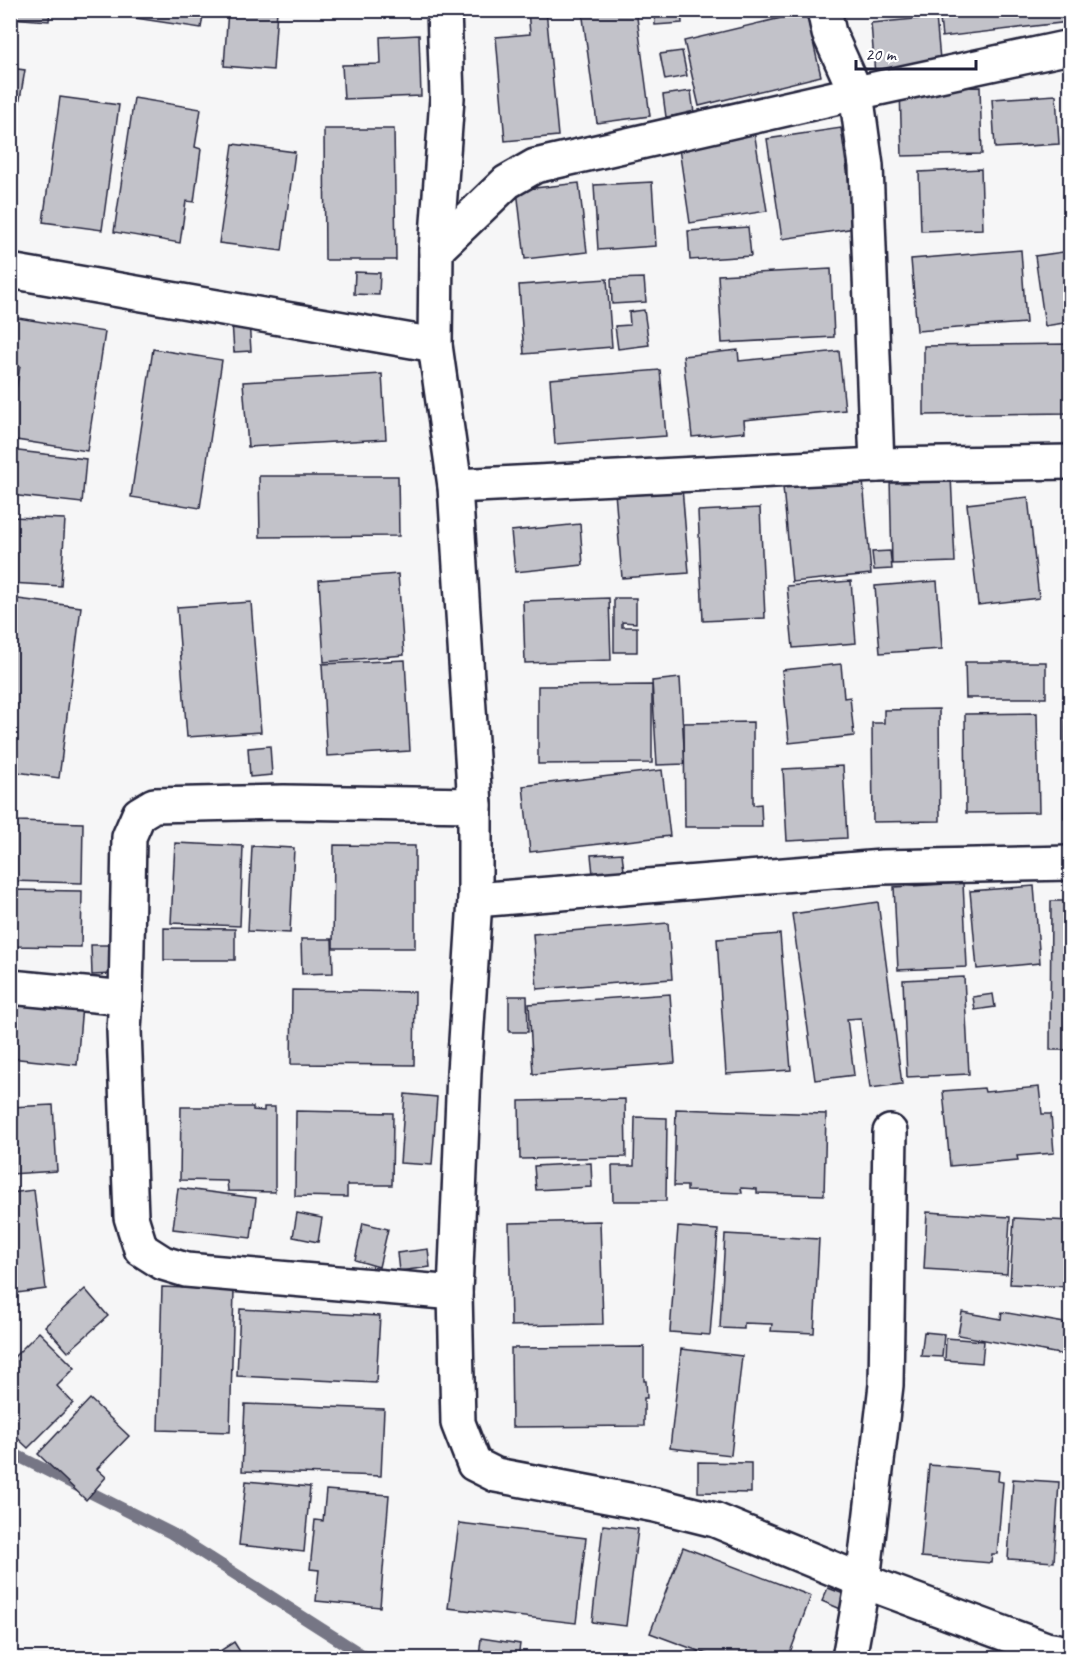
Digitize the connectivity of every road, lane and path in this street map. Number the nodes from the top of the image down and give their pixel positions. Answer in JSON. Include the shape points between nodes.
{"nodes":[{"id":1,"x":444,"y":10,"type":"edge"},
{"id":2,"x":824,"y":10,"type":"edge"},
{"id":3,"x":1071,"y":47,"type":"edge"},
{"id":4,"x":856,"y":93,"type":"junction"},
{"id":5,"x":435,"y":250,"type":"junction"},
{"id":6,"x":10,"y":271,"type":"edge"},
{"id":7,"x":435,"y":345,"type":"junction"},
{"id":8,"x":1071,"y":462,"type":"edge"},
{"id":9,"x":877,"y":465,"type":"junction"},
{"id":10,"x":455,"y":486,"type":"junction"},
{"id":11,"x":475,"y":805,"type":"junction"},
{"id":12,"x":1071,"y":863,"type":"edge"},
{"id":13,"x":475,"y":900,"type":"junction"},
{"id":14,"x":10,"y":987,"type":"edge"},
{"id":15,"x":126,"y":998,"type":"junction"},
{"id":16,"x":890,"y":1132,"type":"dead end"},
{"id":17,"x":455,"y":1293,"type":"junction"},
{"id":18,"x":863,"y":1581,"type":"junction"},
{"id":19,"x":1071,"y":1653,"type":"edge"},
{"id":20,"x":849,"y":1659,"type":"edge"}],
"edges":[{"from":1,"to":5,"type":"street","via":[[447,98]]},
{"from":2,"to":4,"type":"street","via":[[829,33]]},
{"from":3,"to":4,"type":"street"},
{"from":4,"to":5,"type":"street","via":[[535,166],[507,182]]},
{"from":4,"to":9,"type":"street","via":[[866,166]]},
{"from":5,"to":7,"type":"street"},
{"from":6,"to":7,"type":"street"},
{"from":7,"to":10,"type":"street"},
{"from":8,"to":9,"type":"street"},
{"from":9,"to":10,"type":"street"},
{"from":10,"to":11,"type":"street"},
{"from":11,"to":13,"type":"street"},
{"from":11,"to":15,"type":"street","via":[[154,805],[138,814],[129,837]]},
{"from":12,"to":13,"type":"street","via":[[882,867]]},
{"from":13,"to":17,"type":"street"},
{"from":14,"to":15,"type":"street"},
{"from":15,"to":17,"type":"street","via":[[131,1217],[141,1249],[163,1263],[186,1270]]},
{"from":16,"to":18,"type":"street","via":[[886,1385]]},
{"from":17,"to":18,"type":"street","via":[[458,1423],[474,1464],[496,1474],[715,1520]]},
{"from":18,"to":19,"type":"street","via":[[1046,1648]]},
{"from":18,"to":20,"type":"street"}]}
